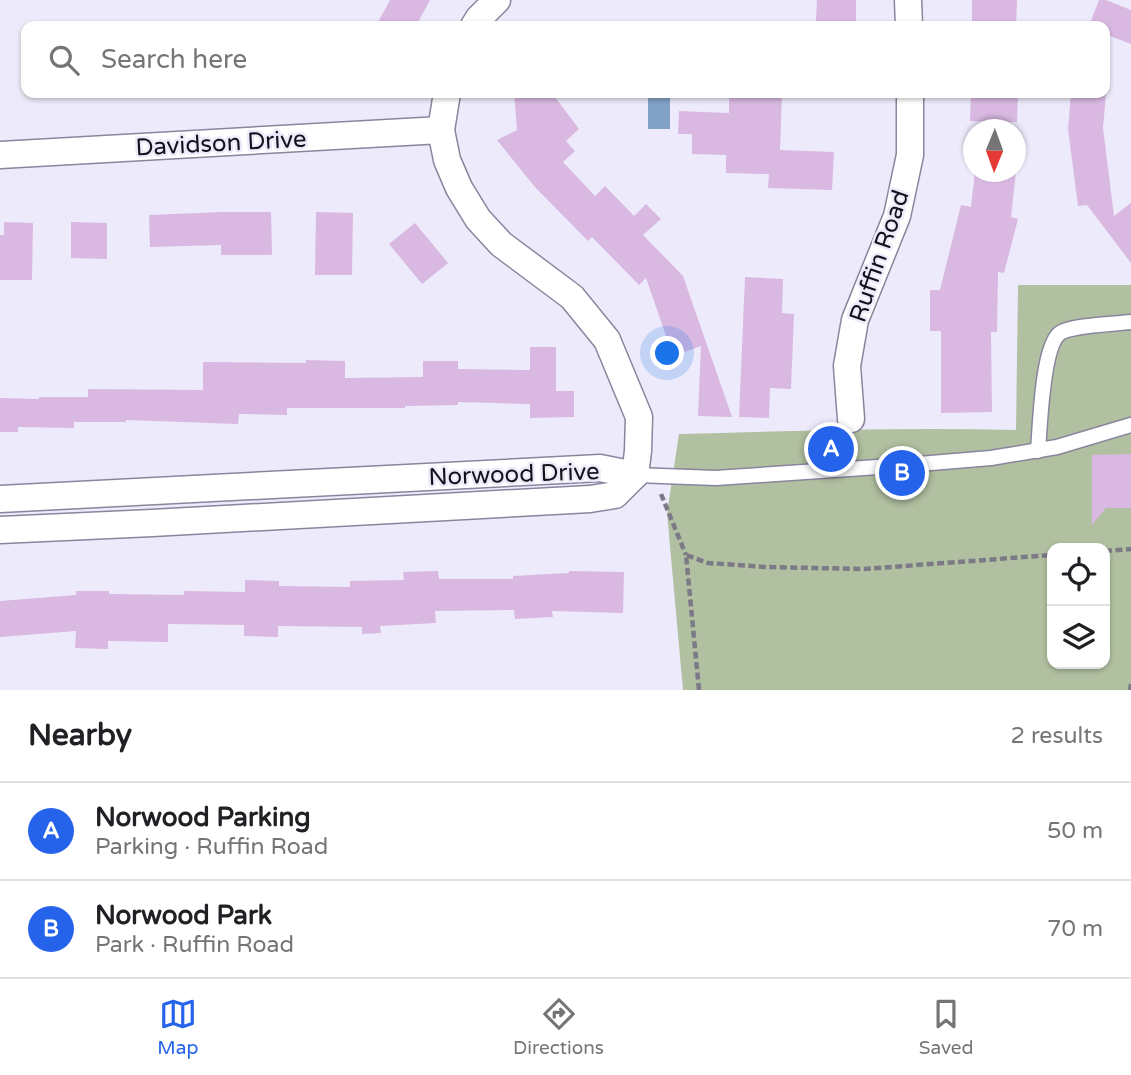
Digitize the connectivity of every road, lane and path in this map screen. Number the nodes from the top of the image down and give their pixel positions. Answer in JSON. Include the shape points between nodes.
{"nodes":[{"id":1,"x":497,"y":0,"type":"edge"},
{"id":2,"x":908,"y":0,"type":"edge"},
{"id":3,"x":477,"y":21,"type":"edge"},
{"id":4,"x":909,"y":21,"type":"edge"},
{"id":5,"x":446,"y":98,"type":"edge"},
{"id":6,"x":910,"y":98,"type":"edge"},
{"id":7,"x":441,"y":130,"type":"junction"},
{"id":8,"x":0,"y":155,"type":"edge"},
{"id":9,"x":1131,"y":322,"type":"edge"},
{"id":10,"x":851,"y":419,"type":"dead end"},
{"id":11,"x":1131,"y":425,"type":"edge"},
{"id":12,"x":1038,"y":451,"type":"junction"},
{"id":13,"x":647,"y":475,"type":"junction"},
{"id":14,"x":376,"y":480,"type":"junction"},
{"id":15,"x":151,"y":492,"type":"junction"},
{"id":16,"x":0,"y":499,"type":"edge"},
{"id":17,"x":379,"y":511,"type":"junction"},
{"id":18,"x":152,"y":523,"type":"junction"},
{"id":19,"x":0,"y":530,"type":"edge"},
{"id":20,"x":1131,"y":549,"type":"edge"},
{"id":21,"x":1110,"y":551,"type":"edge"},
{"id":22,"x":686,"y":555,"type":"junction"},
{"id":23,"x":1047,"y":555,"type":"edge"},
{"id":24,"x":1131,"y":684,"type":"edge"},
{"id":25,"x":699,"y":690,"type":"edge"},
{"id":26,"x":1130,"y":690,"type":"edge"}],
"edges":[{"from":1,"to":3,"type":"street"},
{"from":2,"to":4,"type":"street"},
{"from":5,"to":7,"type":"street"},
{"from":6,"to":10,"type":"street","name":"Ruffin Road","via":[[910,155],[897,216],[855,320],[847,366]]},
{"from":7,"to":8,"type":"street","name":"Davidson Drive"},
{"from":7,"to":13,"type":"street","via":[[447,160],[478,219],[501,244],[572,297],[607,340],[639,417],[638,451]]},
{"from":9,"to":12,"type":"lane","via":[[1059,334],[1047,365]]},
{"from":11,"to":12,"type":"lane"},
{"from":12,"to":13,"type":"lane","via":[[788,474]]},
{"from":13,"to":14,"type":"street","name":"Norwood Drive","via":[[600,468]]},
{"from":13,"to":17,"type":"street","name":"Norwood Drive","via":[[615,495],[590,499]]},
{"from":13,"to":22,"type":"path","via":[[661,494]]},
{"from":14,"to":15,"type":"street","name":"Norwood Drive"},
{"from":14,"to":17,"type":"street"},
{"from":15,"to":16,"type":"street","name":"Norwood Drive"},
{"from":15,"to":18,"type":"street"},
{"from":17,"to":18,"type":"street","name":"Norwood Drive"},
{"from":18,"to":19,"type":"street","name":"Norwood Drive"},
{"from":20,"to":21,"type":"path"},
{"from":22,"to":23,"type":"path","via":[[720,564],[864,569]]},
{"from":22,"to":25,"type":"path"},
{"from":24,"to":26,"type":"path"}]}
